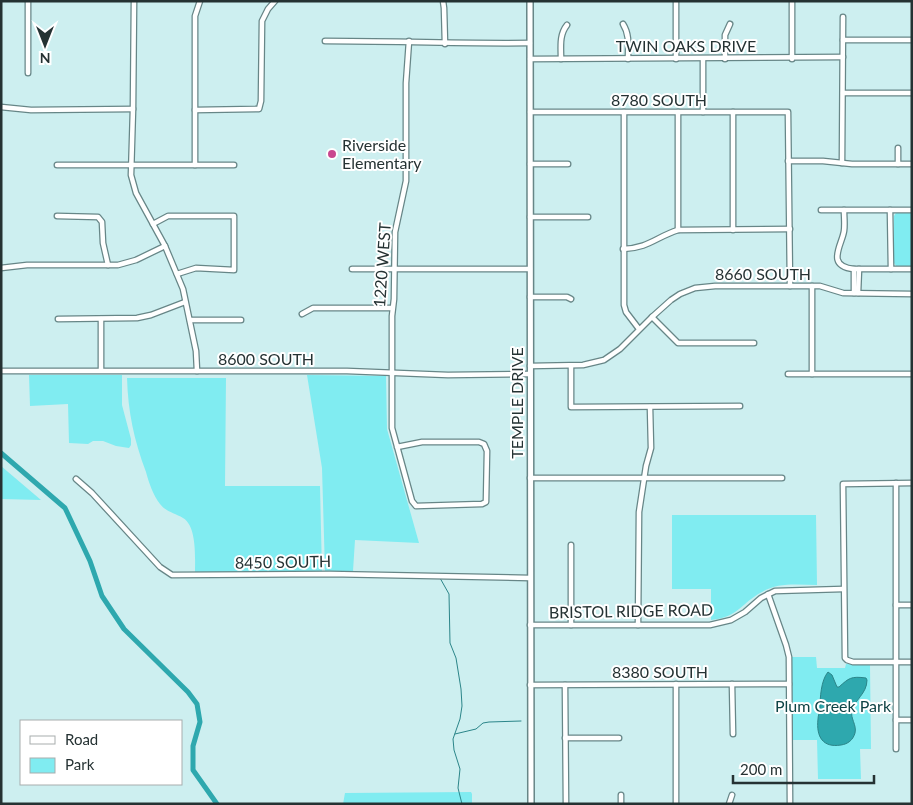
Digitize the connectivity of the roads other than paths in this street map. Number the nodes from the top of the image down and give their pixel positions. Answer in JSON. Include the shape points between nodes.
{"nodes":[{"id":1,"x":28,"y":1,"type":"edge"},
{"id":2,"x":134,"y":1,"type":"edge"},
{"id":3,"x":200,"y":1,"type":"edge"},
{"id":4,"x":275,"y":1,"type":"edge"},
{"id":5,"x":443,"y":1,"type":"edge"},
{"id":6,"x":530,"y":1,"type":"edge"},
{"id":7,"x":676,"y":1,"type":"edge"},
{"id":8,"x":792,"y":1,"type":"edge"},
{"id":9,"x":843,"y":17,"type":"dead end"},
{"id":10,"x":623,"y":24,"type":"dead end"},
{"id":11,"x":730,"y":24,"type":"dead end"},
{"id":12,"x":566,"y":25,"type":"dead end"},
{"id":13,"x":843,"y":40,"type":"junction"},
{"id":14,"x":912,"y":40,"type":"edge"},
{"id":15,"x":325,"y":41,"type":"dead end"},
{"id":16,"x":409,"y":42,"type":"junction"},
{"id":17,"x":530,"y":43,"type":"junction"},
{"id":18,"x":445,"y":44,"type":"junction"},
{"id":19,"x":843,"y":57,"type":"junction"},
{"id":20,"x":792,"y":58,"type":"junction"},
{"id":21,"x":530,"y":59,"type":"junction"},
{"id":22,"x":561,"y":59,"type":"junction"},
{"id":23,"x":628,"y":59,"type":"junction"},
{"id":24,"x":676,"y":59,"type":"junction"},
{"id":25,"x":703,"y":59,"type":"junction"},
{"id":26,"x":724,"y":59,"type":"junction"},
{"id":27,"x":28,"y":73,"type":"dead end"},
{"id":28,"x":843,"y":93,"type":"junction"},
{"id":29,"x":912,"y":93,"type":"edge"},
{"id":30,"x":1,"y":107,"type":"edge"},
{"id":31,"x":134,"y":109,"type":"junction"},
{"id":32,"x":195,"y":110,"type":"junction"},
{"id":33,"x":530,"y":112,"type":"junction"},
{"id":34,"x":624,"y":112,"type":"junction"},
{"id":35,"x":678,"y":112,"type":"junction"},
{"id":36,"x":703,"y":112,"type":"junction"},
{"id":37,"x":733,"y":112,"type":"junction"},
{"id":38,"x":898,"y":148,"type":"dead end"},
{"id":39,"x":788,"y":161,"type":"junction"},
{"id":40,"x":530,"y":164,"type":"junction"},
{"id":41,"x":568,"y":164,"type":"dead end"},
{"id":42,"x":842,"y":164,"type":"junction"},
{"id":43,"x":898,"y":164,"type":"junction"},
{"id":44,"x":912,"y":164,"type":"edge"},
{"id":45,"x":57,"y":165,"type":"dead end"},
{"id":46,"x":195,"y":165,"type":"junction"},
{"id":47,"x":234,"y":165,"type":"dead end"},
{"id":48,"x":133,"y":166,"type":"junction"},
{"id":49,"x":821,"y":210,"type":"dead end"},
{"id":50,"x":844,"y":210,"type":"junction"},
{"id":51,"x":890,"y":210,"type":"junction"},
{"id":52,"x":912,"y":210,"type":"edge"},
{"id":53,"x":57,"y":216,"type":"dead end"},
{"id":54,"x":530,"y":217,"type":"junction"},
{"id":55,"x":588,"y":217,"type":"dead end"},
{"id":56,"x":153,"y":224,"type":"junction"},
{"id":57,"x":678,"y":230,"type":"junction"},
{"id":58,"x":733,"y":230,"type":"junction"},
{"id":59,"x":790,"y":230,"type":"junction"},
{"id":60,"x":165,"y":246,"type":"junction"},
{"id":61,"x":623,"y":249,"type":"junction"},
{"id":62,"x":108,"y":265,"type":"junction"},
{"id":63,"x":1,"y":268,"type":"edge"},
{"id":64,"x":352,"y":269,"type":"dead end"},
{"id":65,"x":530,"y":269,"type":"junction"},
{"id":66,"x":856,"y":269,"type":"junction"},
{"id":67,"x":891,"y":269,"type":"junction"},
{"id":68,"x":912,"y":269,"type":"edge"},
{"id":69,"x":395,"y":270,"type":"junction"},
{"id":70,"x":177,"y":274,"type":"junction"},
{"id":71,"x":790,"y":286,"type":"junction"},
{"id":72,"x":812,"y":286,"type":"junction"},
{"id":73,"x":856,"y":293,"type":"junction"},
{"id":74,"x":912,"y":294,"type":"edge"},
{"id":75,"x":530,"y":297,"type":"junction"},
{"id":76,"x":571,"y":299,"type":"dead end"},
{"id":77,"x":185,"y":302,"type":"junction"},
{"id":78,"x":392,"y":308,"type":"junction"},
{"id":79,"x":302,"y":314,"type":"dead end"},
{"id":80,"x":652,"y":317,"type":"junction"},
{"id":81,"x":58,"y":319,"type":"dead end"},
{"id":82,"x":101,"y":319,"type":"junction"},
{"id":83,"x":190,"y":320,"type":"junction"},
{"id":84,"x":240,"y":320,"type":"dead end"},
{"id":85,"x":639,"y":329,"type":"junction"},
{"id":86,"x":754,"y":343,"type":"dead end"},
{"id":87,"x":530,"y":366,"type":"junction"},
{"id":88,"x":571,"y":366,"type":"junction"},
{"id":89,"x":101,"y":370,"type":"junction"},
{"id":90,"x":1,"y":371,"type":"edge"},
{"id":91,"x":197,"y":371,"type":"junction"},
{"id":92,"x":391,"y":372,"type":"junction"},
{"id":93,"x":530,"y":374,"type":"junction"},
{"id":94,"x":788,"y":374,"type":"dead end"},
{"id":95,"x":812,"y":374,"type":"junction"},
{"id":96,"x":912,"y":374,"type":"edge"},
{"id":97,"x":740,"y":406,"type":"dead end"},
{"id":98,"x":650,"y":407,"type":"junction"},
{"id":99,"x":397,"y":447,"type":"junction"},
{"id":100,"x":530,"y":478,"type":"junction"},
{"id":101,"x":644,"y":478,"type":"junction"},
{"id":102,"x":782,"y":478,"type":"dead end"},
{"id":103,"x":76,"y":479,"type":"dead end"},
{"id":104,"x":896,"y":483,"type":"junction"},
{"id":105,"x":912,"y":483,"type":"edge"},
{"id":106,"x":571,"y":545,"type":"dead end"},
{"id":107,"x":530,"y":578,"type":"junction"},
{"id":108,"x":843,"y":589,"type":"junction"},
{"id":109,"x":768,"y":594,"type":"junction"},
{"id":110,"x":896,"y":605,"type":"junction"},
{"id":111,"x":912,"y":605,"type":"edge"},
{"id":112,"x":530,"y":625,"type":"junction"},
{"id":113,"x":571,"y":625,"type":"junction"},
{"id":114,"x":638,"y":625,"type":"junction"},
{"id":115,"x":896,"y":662,"type":"junction"},
{"id":116,"x":912,"y":662,"type":"edge"},
{"id":117,"x":676,"y":684,"type":"junction"},
{"id":118,"x":732,"y":684,"type":"junction"},
{"id":119,"x":789,"y":684,"type":"junction"},
{"id":120,"x":530,"y":685,"type":"junction"},
{"id":121,"x":565,"y":685,"type":"junction"},
{"id":122,"x":896,"y":720,"type":"junction"},
{"id":123,"x":912,"y":720,"type":"edge"},
{"id":124,"x":733,"y":734,"type":"dead end"},
{"id":125,"x":565,"y":738,"type":"junction"},
{"id":126,"x":619,"y":738,"type":"dead end"},
{"id":127,"x":896,"y":749,"type":"dead end"},
{"id":128,"x":621,"y":795,"type":"dead end"},
{"id":129,"x":732,"y":795,"type":"dead end"},
{"id":130,"x":531,"y":804,"type":"edge"},
{"id":131,"x":566,"y":804,"type":"edge"},
{"id":132,"x":621,"y":804,"type":"edge"},
{"id":133,"x":676,"y":804,"type":"edge"},
{"id":134,"x":729,"y":804,"type":"edge"},
{"id":135,"x":790,"y":804,"type":"edge"}],
"edges":[{"from":1,"to":27,"type":"street"},
{"from":2,"to":31,"type":"street"},
{"from":3,"to":32,"type":"street","via":[[195,26]]},
{"from":4,"to":32,"type":"street","via":[[262,21],[259,109]]},
{"from":5,"to":18,"type":"street"},
{"from":6,"to":17,"type":"street","name":"TEMPLE DRIVE"},
{"from":7,"to":24,"type":"street"},
{"from":8,"to":20,"type":"street"},
{"from":9,"to":13,"type":"street"},
{"from":10,"to":23,"type":"street","via":[[628,37]]},
{"from":11,"to":26,"type":"street","via":[[724,36]]},
{"from":12,"to":22,"type":"street","via":[[561,36]]},
{"from":13,"to":14,"type":"street"},
{"from":13,"to":19,"type":"street"},
{"from":15,"to":16,"type":"street"},
{"from":16,"to":18,"type":"street"},
{"from":16,"to":69,"type":"street","name":"1220 WEST","via":[[406,181],[395,232]]},
{"from":17,"to":18,"type":"street"},
{"from":17,"to":21,"type":"street","name":"TEMPLE DRIVE"},
{"from":19,"to":20,"type":"street","name":"TWIN OAKS DRIVE"},
{"from":19,"to":28,"type":"street"},
{"from":20,"to":26,"type":"street","name":"TWIN OAKS DRIVE"},
{"from":21,"to":22,"type":"street","name":"TWIN OAKS DRIVE"},
{"from":21,"to":33,"type":"street","name":"TEMPLE DRIVE"},
{"from":22,"to":23,"type":"street","name":"TWIN OAKS DRIVE"},
{"from":23,"to":24,"type":"street","name":"TWIN OAKS DRIVE"},
{"from":24,"to":25,"type":"street","name":"TWIN OAKS DRIVE"},
{"from":25,"to":26,"type":"street","name":"TWIN OAKS DRIVE"},
{"from":25,"to":36,"type":"street"},
{"from":28,"to":29,"type":"street"},
{"from":28,"to":42,"type":"street"},
{"from":30,"to":31,"type":"street","via":[[30,110]]},
{"from":31,"to":48,"type":"street"},
{"from":32,"to":46,"type":"street"},
{"from":33,"to":34,"type":"street","name":"8780 SOUTH"},
{"from":33,"to":40,"type":"street","name":"TEMPLE DRIVE"},
{"from":34,"to":35,"type":"street","name":"8780 SOUTH"},
{"from":34,"to":61,"type":"street"},
{"from":35,"to":36,"type":"street","name":"8780 SOUTH"},
{"from":35,"to":57,"type":"street"},
{"from":36,"to":37,"type":"street","name":"8780 SOUTH"},
{"from":37,"to":39,"type":"street","name":"8780 SOUTH","via":[[788,112]]},
{"from":37,"to":58,"type":"street"},
{"from":38,"to":43,"type":"street"},
{"from":39,"to":42,"type":"street"},
{"from":39,"to":59,"type":"street"},
{"from":40,"to":41,"type":"street"},
{"from":40,"to":54,"type":"street","name":"TEMPLE DRIVE"},
{"from":42,"to":43,"type":"street"},
{"from":43,"to":44,"type":"street"},
{"from":45,"to":48,"type":"street"},
{"from":46,"to":47,"type":"street"},
{"from":46,"to":48,"type":"street"},
{"from":48,"to":56,"type":"street","via":[[131,175],[136,193]]},
{"from":49,"to":50,"type":"street"},
{"from":50,"to":51,"type":"street"},
{"from":50,"to":66,"type":"street","via":[[844,234],[837,254],[841,264]]},
{"from":51,"to":52,"type":"street"},
{"from":51,"to":67,"type":"street"},
{"from":53,"to":62,"type":"street","via":[[94,216],[100,219]]},
{"from":54,"to":55,"type":"street"},
{"from":54,"to":65,"type":"street","name":"TEMPLE DRIVE"},
{"from":56,"to":60,"type":"street"},
{"from":56,"to":70,"type":"street","via":[[168,216],[234,216],[234,270],[196,268]]},
{"from":57,"to":58,"type":"street"},
{"from":57,"to":61,"type":"street","via":[[640,248]]},
{"from":58,"to":59,"type":"street"},
{"from":59,"to":71,"type":"street"},
{"from":60,"to":62,"type":"street","via":[[136,260]]},
{"from":60,"to":70,"type":"street"},
{"from":61,"to":85,"type":"street","via":[[624,305]]},
{"from":62,"to":63,"type":"street"},
{"from":64,"to":69,"type":"street"},
{"from":65,"to":69,"type":"street"},
{"from":65,"to":75,"type":"street","name":"TEMPLE DRIVE"},
{"from":66,"to":67,"type":"street"},
{"from":66,"to":73,"type":"street"},
{"from":67,"to":68,"type":"street"},
{"from":69,"to":78,"type":"street","name":"1220 WEST"},
{"from":70,"to":77,"type":"street"},
{"from":71,"to":72,"type":"street","name":"8660 SOUTH"},
{"from":71,"to":80,"type":"street","name":"8660 SOUTH","via":[[695,288],[675,297]]},
{"from":72,"to":73,"type":"street","name":"8660 SOUTH","via":[[839,293]]},
{"from":72,"to":95,"type":"street"},
{"from":73,"to":74,"type":"street","name":"8660 SOUTH"},
{"from":75,"to":76,"type":"street","via":[[567,296]]},
{"from":75,"to":87,"type":"street","name":"TEMPLE DRIVE"},
{"from":77,"to":82,"type":"street","via":[[137,318]]},
{"from":77,"to":83,"type":"street"},
{"from":78,"to":79,"type":"street","via":[[313,308]]},
{"from":78,"to":92,"type":"street","name":"1220 WEST"},
{"from":80,"to":85,"type":"street","name":"8660 SOUTH"},
{"from":80,"to":86,"type":"street","via":[[678,343]]},
{"from":81,"to":82,"type":"street"},
{"from":82,"to":89,"type":"street"},
{"from":83,"to":84,"type":"street"},
{"from":83,"to":91,"type":"street"},
{"from":85,"to":88,"type":"street","name":"8660 SOUTH","via":[[604,360]]},
{"from":87,"to":88,"type":"street","name":"8660 SOUTH"},
{"from":87,"to":93,"type":"street","name":"TEMPLE DRIVE"},
{"from":88,"to":98,"type":"street","via":[[571,407]]},
{"from":89,"to":90,"type":"street","name":"8600 SOUTH"},
{"from":89,"to":91,"type":"street","name":"8600 SOUTH"},
{"from":91,"to":92,"type":"street","name":"8600 SOUTH"},
{"from":92,"to":93,"type":"street","name":"8600 SOUTH"},
{"from":92,"to":99,"type":"street","name":"1220 WEST","via":[[391,422]]},
{"from":93,"to":100,"type":"street","name":"TEMPLE DRIVE"},
{"from":94,"to":95,"type":"street"},
{"from":95,"to":96,"type":"street"},
{"from":97,"to":98,"type":"street"},
{"from":98,"to":101,"type":"street","via":[[650,448]]},
{"from":99,"to":99,"type":"street","name":"1220 WEST","via":[[416,506],[486,502],[485,445],[479,442],[422,442]]},
{"from":100,"to":101,"type":"street"},
{"from":100,"to":107,"type":"street","name":"TEMPLE DRIVE"},
{"from":101,"to":102,"type":"street"},
{"from":101,"to":114,"type":"street","via":[[638,512]]},
{"from":103,"to":107,"type":"street","name":"8450 SOUTH","via":[[160,567],[172,575]]},
{"from":104,"to":105,"type":"street"},
{"from":104,"to":108,"type":"street","via":[[843,484]]},
{"from":104,"to":110,"type":"street"},
{"from":106,"to":113,"type":"street"},
{"from":107,"to":112,"type":"street","name":"TEMPLE DRIVE"},
{"from":108,"to":109,"type":"street","name":"BRISTOL RIDGE ROAD","via":[[788,590]]},
{"from":108,"to":115,"type":"street","via":[[844,654],[847,660]]},
{"from":109,"to":114,"type":"street","name":"BRISTOL RIDGE ROAD","via":[[738,616],[722,623]]},
{"from":109,"to":119,"type":"street","via":[[788,652]]},
{"from":110,"to":111,"type":"street"},
{"from":110,"to":115,"type":"street"},
{"from":112,"to":113,"type":"street","name":"BRISTOL RIDGE ROAD"},
{"from":112,"to":120,"type":"street","name":"TEMPLE DRIVE"},
{"from":113,"to":114,"type":"street","name":"BRISTOL RIDGE ROAD"},
{"from":115,"to":116,"type":"street"},
{"from":115,"to":122,"type":"street"},
{"from":117,"to":118,"type":"street","name":"8380 SOUTH"},
{"from":117,"to":121,"type":"street","name":"8380 SOUTH"},
{"from":117,"to":133,"type":"street"},
{"from":118,"to":119,"type":"street","name":"8380 SOUTH"},
{"from":118,"to":124,"type":"street"},
{"from":119,"to":135,"type":"street"},
{"from":120,"to":121,"type":"street","name":"8380 SOUTH"},
{"from":120,"to":130,"type":"street","name":"TEMPLE DRIVE"},
{"from":121,"to":125,"type":"street"},
{"from":122,"to":123,"type":"street"},
{"from":122,"to":127,"type":"street"},
{"from":125,"to":126,"type":"street"},
{"from":125,"to":131,"type":"street"},
{"from":128,"to":132,"type":"street"},
{"from":129,"to":134,"type":"street"}]}
